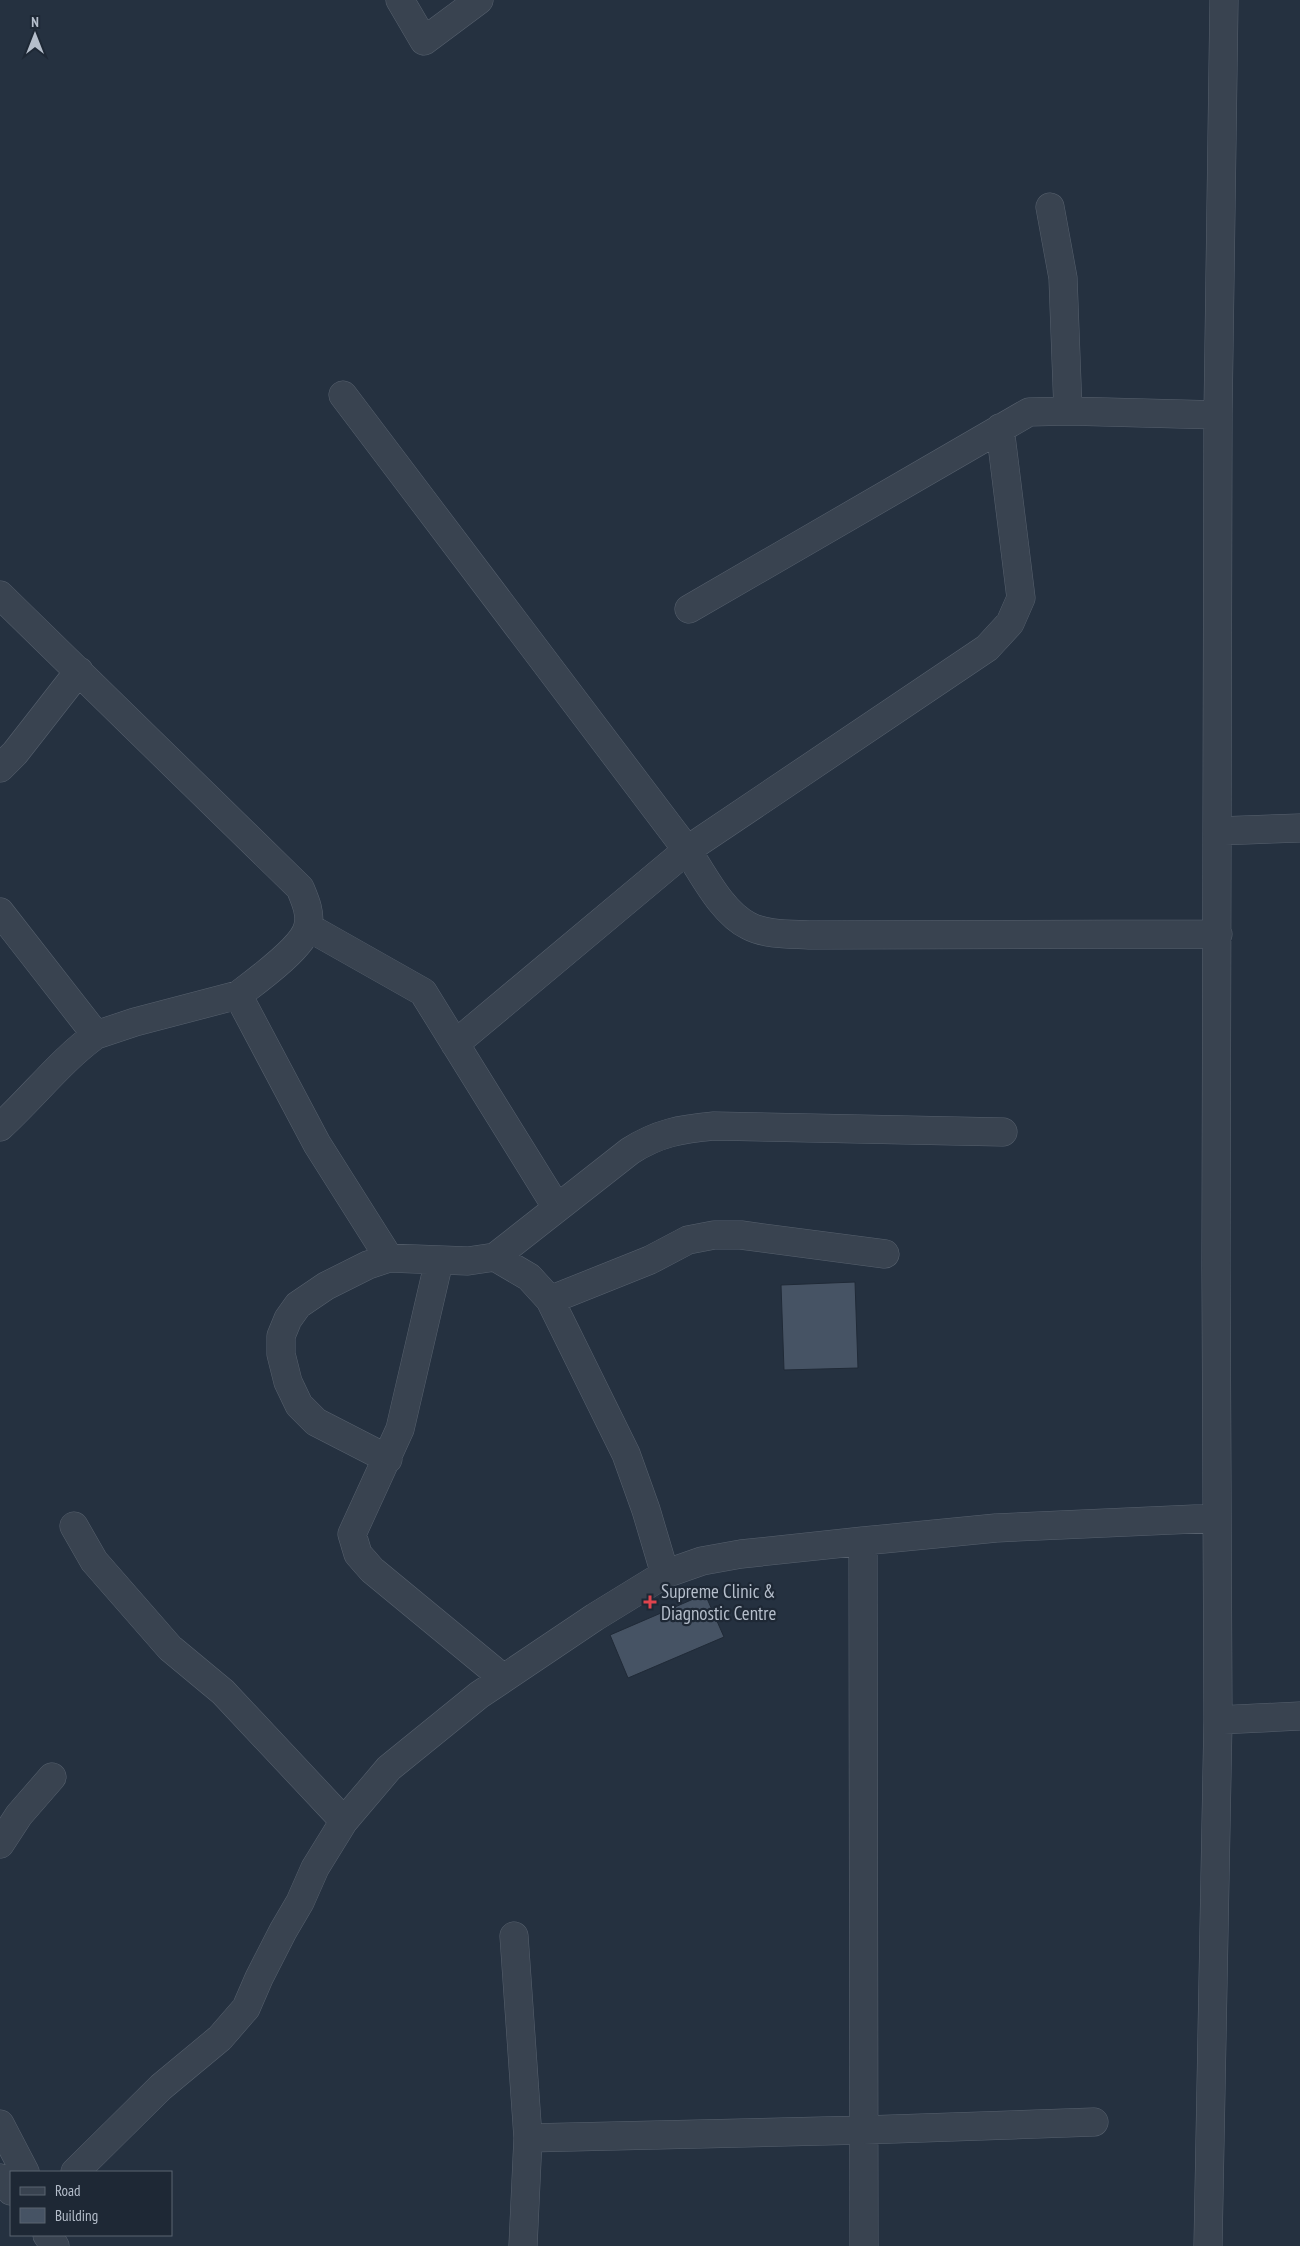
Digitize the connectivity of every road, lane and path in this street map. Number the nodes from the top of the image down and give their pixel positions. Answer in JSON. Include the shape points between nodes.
{"nodes":[{"id":1,"x":400,"y":0,"type":"edge"},
{"id":2,"x":479,"y":0,"type":"edge"},
{"id":3,"x":1224,"y":0,"type":"edge"},
{"id":4,"x":1050,"y":207,"type":"dead end"},
{"id":5,"x":343,"y":395,"type":"dead end"},
{"id":6,"x":1068,"y":410,"type":"junction"},
{"id":7,"x":1218,"y":415,"type":"junction"},
{"id":8,"x":1000,"y":428,"type":"junction"},
{"id":9,"x":0,"y":595,"type":"edge"},
{"id":10,"x":689,"y":609,"type":"dead end"},
{"id":11,"x":79,"y":671,"type":"junction"},
{"id":12,"x":0,"y":768,"type":"edge"},
{"id":13,"x":1300,"y":828,"type":"edge"},
{"id":14,"x":1218,"y":831,"type":"junction"},
{"id":15,"x":687,"y":850,"type":"junction"},
{"id":16,"x":0,"y":912,"type":"edge"},
{"id":17,"x":308,"y":927,"type":"junction"},
{"id":18,"x":1218,"y":934,"type":"junction"},
{"id":19,"x":238,"y":995,"type":"junction"},
{"id":20,"x":96,"y":1035,"type":"junction"},
{"id":21,"x":455,"y":1044,"type":"junction"},
{"id":22,"x":0,"y":1127,"type":"edge"},
{"id":23,"x":1003,"y":1132,"type":"dead end"},
{"id":24,"x":557,"y":1208,"type":"junction"},
{"id":25,"x":884,"y":1254,"type":"dead end"},
{"id":26,"x":495,"y":1257,"type":"junction"},
{"id":27,"x":389,"y":1258,"type":"junction"},
{"id":28,"x":440,"y":1261,"type":"junction"},
{"id":29,"x":550,"y":1300,"type":"junction"},
{"id":30,"x":388,"y":1459,"type":"junction"},
{"id":31,"x":1217,"y":1518,"type":"junction"},
{"id":32,"x":74,"y":1526,"type":"dead end"},
{"id":33,"x":863,"y":1541,"type":"junction"},
{"id":34,"x":665,"y":1574,"type":"junction"},
{"id":35,"x":503,"y":1678,"type":"junction"},
{"id":36,"x":1300,"y":1716,"type":"edge"},
{"id":37,"x":1218,"y":1720,"type":"junction"},
{"id":38,"x":52,"y":1777,"type":"dead end"},
{"id":39,"x":344,"y":1821,"type":"junction"},
{"id":40,"x":0,"y":1844,"type":"edge"},
{"id":41,"x":514,"y":1936,"type":"dead end"},
{"id":42,"x":1094,"y":2122,"type":"dead end"},
{"id":43,"x":0,"y":2124,"type":"edge"},
{"id":44,"x":864,"y":2130,"type":"junction"},
{"id":45,"x":528,"y":2138,"type":"junction"},
{"id":46,"x":24,"y":2171,"type":"edge"},
{"id":47,"x":76,"y":2171,"type":"edge"},
{"id":48,"x":0,"y":2178,"type":"edge"},
{"id":49,"x":10,"y":2190,"type":"edge"},
{"id":50,"x":523,"y":2246,"type":"edge"},
{"id":51,"x":864,"y":2246,"type":"edge"},
{"id":52,"x":1208,"y":2246,"type":"edge"}],
"edges":[{"from":1,"to":2,"type":"street","via":[[424,41]]},
{"from":3,"to":7,"type":"street"},
{"from":4,"to":6,"type":"street","via":[[1063,278]]},
{"from":5,"to":15,"type":"street"},
{"from":6,"to":7,"type":"street"},
{"from":6,"to":8,"type":"street","via":[[1029,412]]},
{"from":7,"to":14,"type":"street"},
{"from":8,"to":10,"type":"street"},
{"from":8,"to":15,"type":"street","via":[[1020,598],[1010,623],[986,648]]},
{"from":9,"to":11,"type":"street"},
{"from":11,"to":12,"type":"street"},
{"from":11,"to":17,"type":"street","via":[[300,888],[308,908]]},
{"from":13,"to":14,"type":"street"},
{"from":14,"to":18,"type":"street"},
{"from":15,"to":18,"type":"street","via":[[731,916],[750,927],[775,932],[809,935]]},
{"from":15,"to":21,"type":"street"},
{"from":16,"to":20,"type":"street"},
{"from":17,"to":19,"type":"street","via":[[296,945]]},
{"from":17,"to":21,"type":"street","via":[[423,992]]},
{"from":18,"to":31,"type":"street"},
{"from":19,"to":20,"type":"street"},
{"from":19,"to":27,"type":"street","via":[[317,1144]]},
{"from":20,"to":22,"type":"street","via":[[76,1049]]},
{"from":21,"to":24,"type":"street"},
{"from":23,"to":24,"type":"street","via":[[714,1126],[682,1129],[649,1139]]},
{"from":24,"to":26,"type":"street"},
{"from":25,"to":29,"type":"street","via":[[741,1236],[714,1236],[688,1240],[650,1260]]},
{"from":26,"to":28,"type":"street"},
{"from":26,"to":29,"type":"street","via":[[529,1276]]},
{"from":27,"to":28,"type":"street"},
{"from":27,"to":30,"type":"street","via":[[342,1278],[298,1305],[281,1336],[281,1354],[288,1382],[299,1404],[316,1422]]},
{"from":28,"to":30,"type":"street","via":[[408,1401]]},
{"from":29,"to":34,"type":"street","via":[[626,1454]]},
{"from":30,"to":35,"type":"street","via":[[352,1534],[358,1554],[372,1570]]},
{"from":31,"to":33,"type":"street","via":[[996,1528]]},
{"from":31,"to":37,"type":"street"},
{"from":32,"to":39,"type":"street","via":[[94,1561],[170,1648],[223,1692]]},
{"from":33,"to":34,"type":"street","via":[[741,1554],[702,1561]]},
{"from":33,"to":44,"type":"street"},
{"from":34,"to":35,"type":"street"},
{"from":35,"to":39,"type":"street","via":[[389,1768]]},
{"from":36,"to":37,"type":"street"},
{"from":37,"to":52,"type":"street"},
{"from":38,"to":40,"type":"street","via":[[19,1815]]},
{"from":39,"to":47,"type":"street","via":[[315,1868],[246,2008],[220,2038],[161,2087]]},
{"from":41,"to":45,"type":"street"},
{"from":42,"to":44,"type":"street"},
{"from":43,"to":46,"type":"street"},
{"from":44,"to":45,"type":"street"},
{"from":44,"to":51,"type":"street"},
{"from":45,"to":50,"type":"street"},
{"from":48,"to":49,"type":"street"}]}
